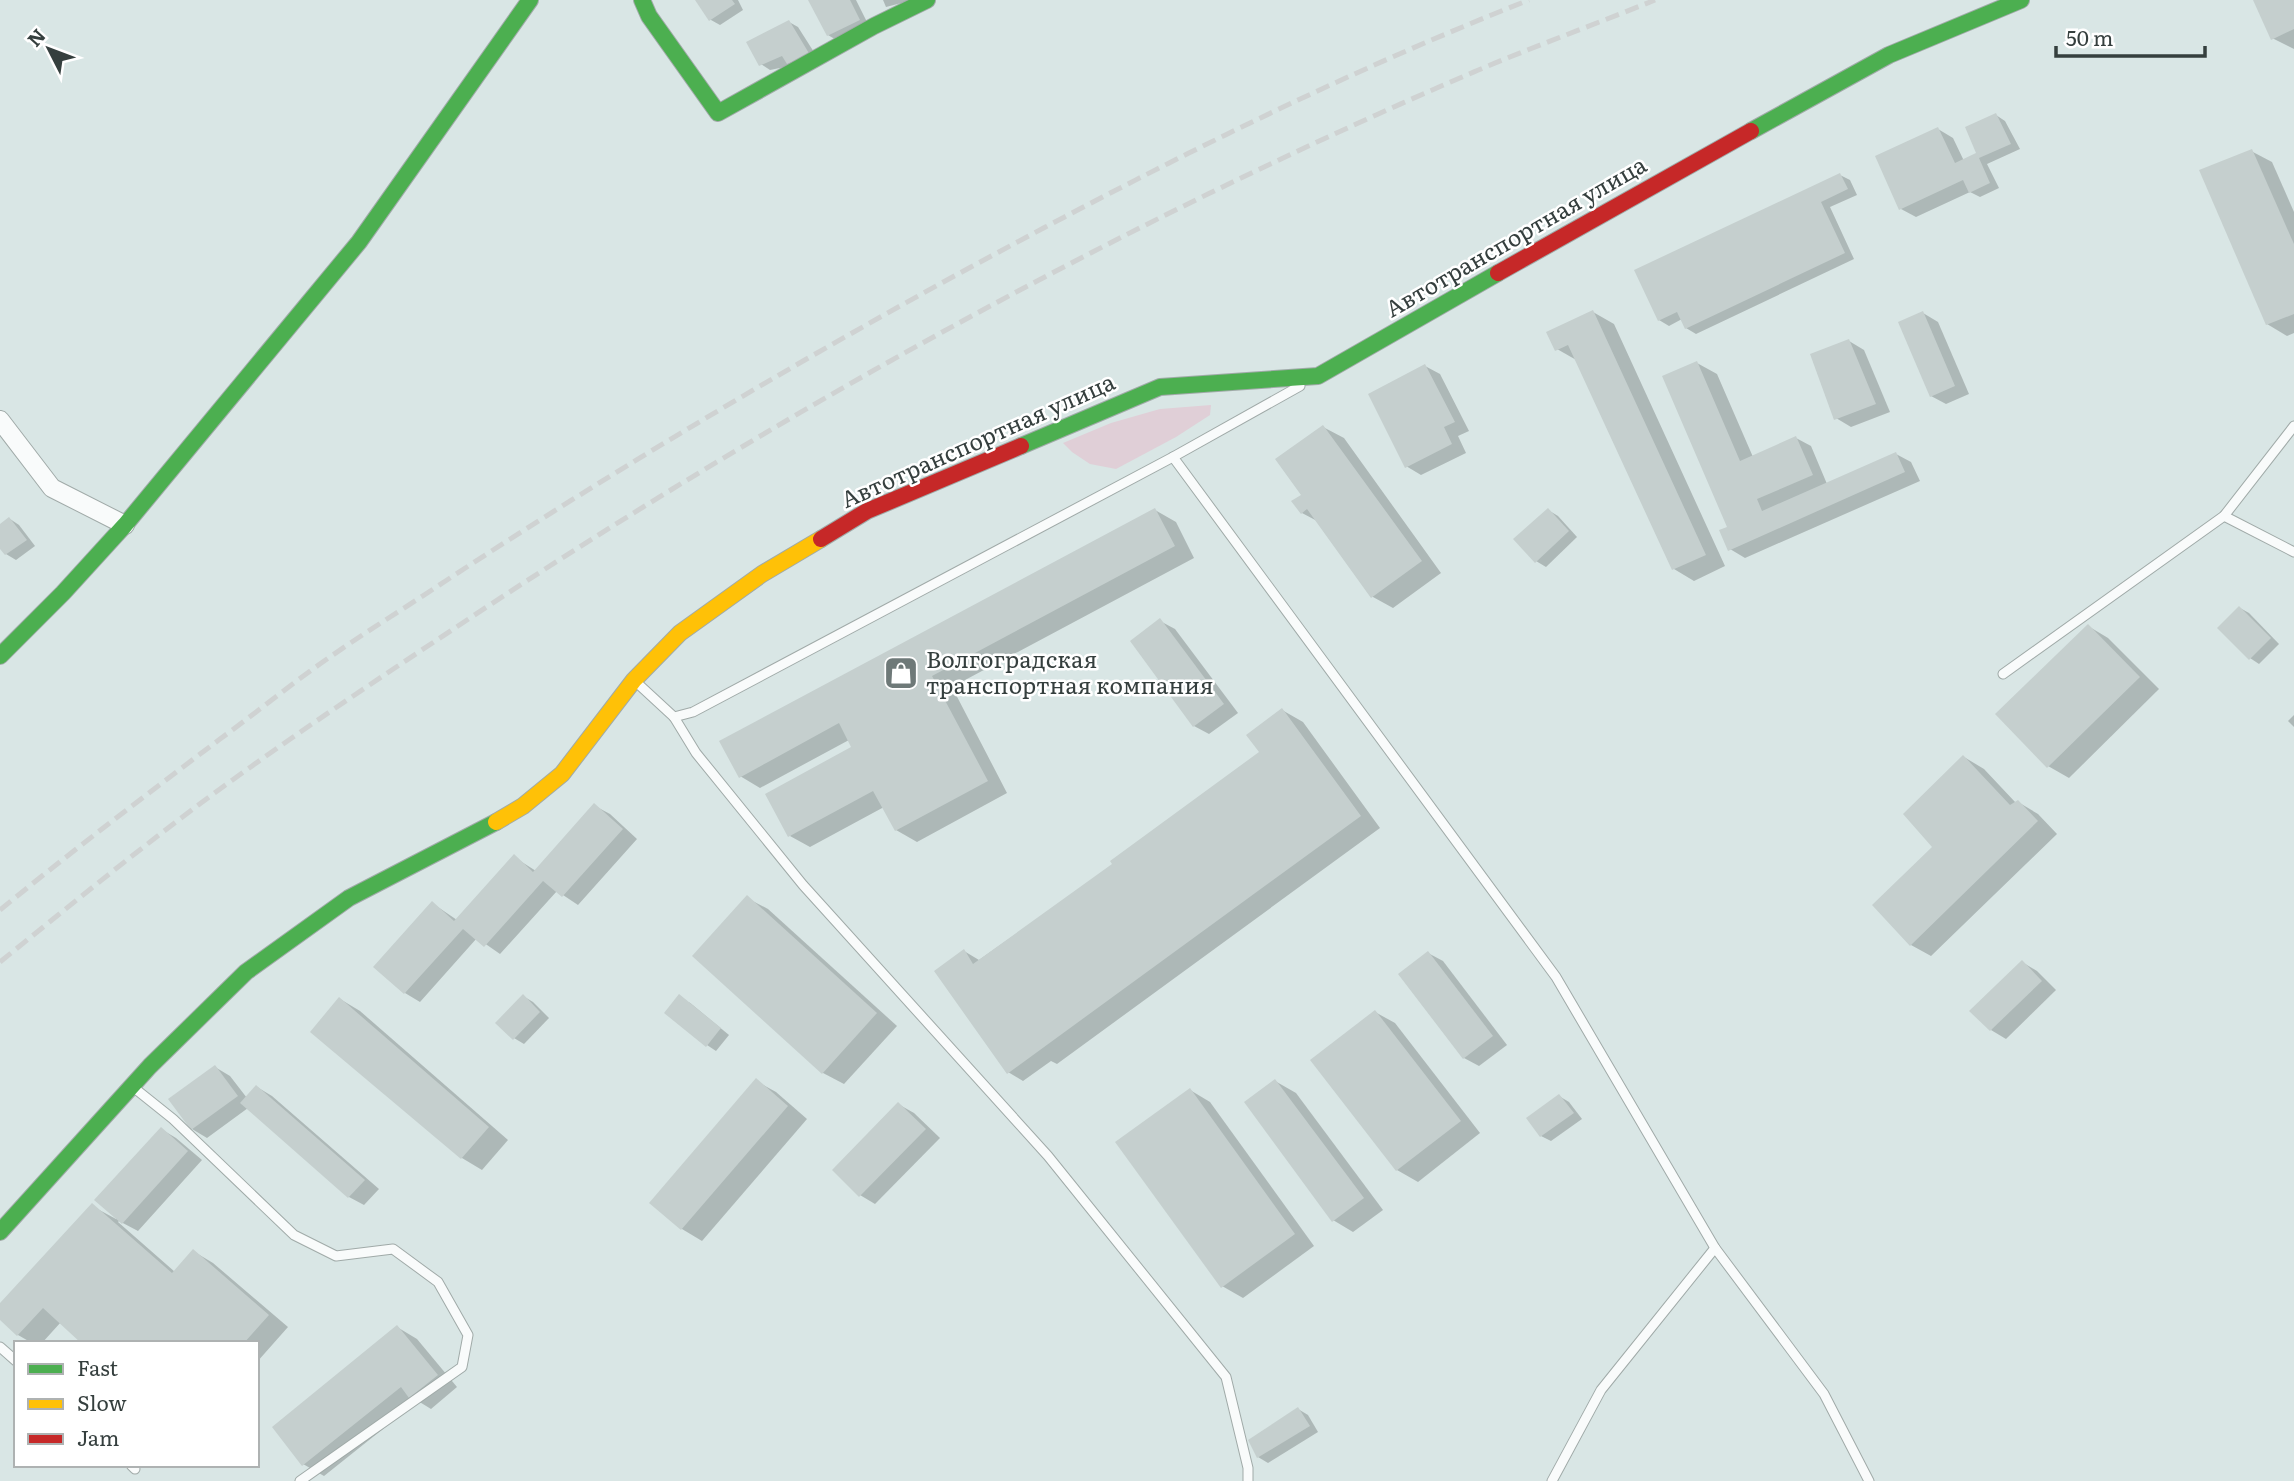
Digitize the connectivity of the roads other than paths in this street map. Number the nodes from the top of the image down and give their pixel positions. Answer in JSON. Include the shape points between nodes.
{"nodes":[{"id":1,"x":642,"y":0,"type":"edge"},
{"id":2,"x":927,"y":0,"type":"edge"},
{"id":3,"x":2021,"y":0,"type":"edge"},
{"id":4,"x":521,"y":3,"type":"edge"},
{"id":5,"x":1318,"y":376,"type":"junction"},
{"id":6,"x":0,"y":419,"type":"edge"},
{"id":7,"x":2294,"y":426,"type":"edge"},
{"id":8,"x":1173,"y":457,"type":"junction"},
{"id":9,"x":2224,"y":516,"type":"junction"},
{"id":10,"x":125,"y":525,"type":"junction"},
{"id":11,"x":2294,"y":552,"type":"edge"},
{"id":12,"x":0,"y":656,"type":"edge"},
{"id":13,"x":2003,"y":674,"type":"dead end"},
{"id":14,"x":634,"y":680,"type":"junction"},
{"id":15,"x":674,"y":717,"type":"junction"},
{"id":16,"x":131,"y":1086,"type":"junction"},
{"id":17,"x":0,"y":1233,"type":"edge"},
{"id":18,"x":1715,"y":1248,"type":"junction"},
{"id":19,"x":0,"y":1347,"type":"edge"},
{"id":20,"x":14,"y":1359,"type":"edge"},
{"id":21,"x":300,"y":1481,"type":"edge"},
{"id":22,"x":1248,"y":1481,"type":"edge"},
{"id":23,"x":1552,"y":1481,"type":"edge"},
{"id":24,"x":1869,"y":1481,"type":"edge"}],
"edges":[{"from":1,"to":2,"type":"street","via":[[718,113]]},
{"from":3,"to":5,"type":"street","name":"Автотранспортная улица","via":[[1889,55]]},
{"from":4,"to":10,"type":"street","via":[[359,242]]},
{"from":5,"to":8,"type":"lane"},
{"from":5,"to":14,"type":"street","name":"Автотранспортная улица","via":[[1160,387],[867,511],[762,574],[680,632]]},
{"from":6,"to":10,"type":"street","via":[[52,488]]},
{"from":7,"to":9,"type":"lane"},
{"from":8,"to":15,"type":"lane","via":[[693,712]]},
{"from":8,"to":18,"type":"lane","via":[[1556,977]]},
{"from":9,"to":11,"type":"lane"},
{"from":9,"to":13,"type":"lane"},
{"from":10,"to":12,"type":"street"},
{"from":14,"to":15,"type":"lane"},
{"from":14,"to":16,"type":"street","name":"Автотранспортная улица","via":[[562,774],[523,806],[349,898],[246,972]]},
{"from":15,"to":22,"type":"lane","via":[[696,752],[803,885],[1048,1156],[1226,1377]]},
{"from":16,"to":17,"type":"street","name":"Автотранспортная улица"},
{"from":16,"to":21,"type":"lane","via":[[173,1119],[294,1235],[336,1256],[393,1249],[438,1282],[468,1335],[462,1367]]},
{"from":18,"to":23,"type":"lane","via":[[1601,1390]]},
{"from":18,"to":24,"type":"lane","via":[[1824,1394]]},
{"from":19,"to":20,"type":"lane"}]}
